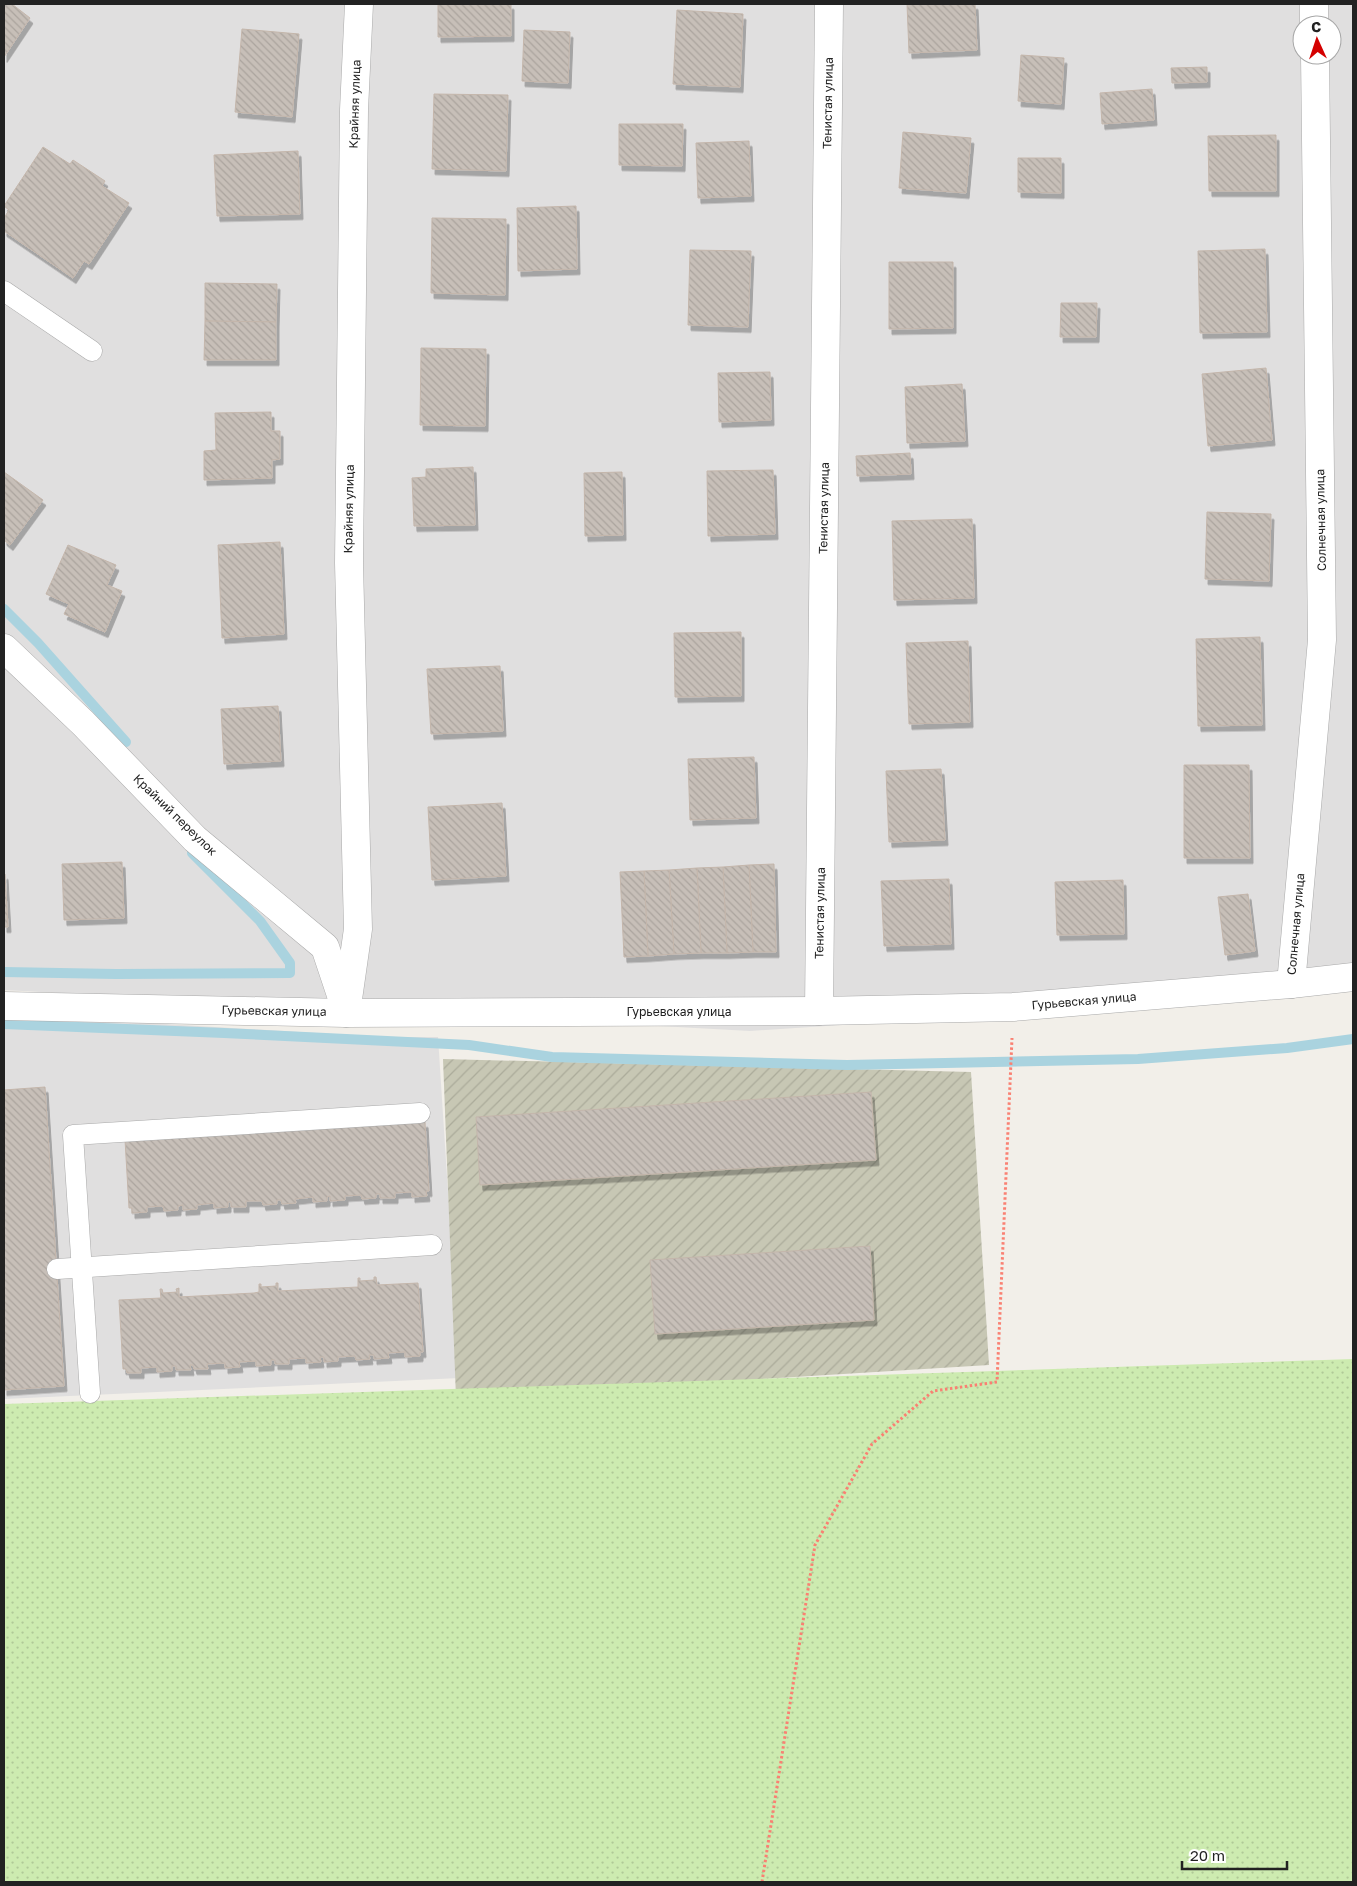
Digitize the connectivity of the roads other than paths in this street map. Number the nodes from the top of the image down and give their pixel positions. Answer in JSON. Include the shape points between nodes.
{"nodes":[{"id":1,"x":359,"y":4,"type":"edge"},
{"id":2,"x":829,"y":4,"type":"edge"},
{"id":3,"x":1315,"y":65,"type":"edge"},
{"id":4,"x":4,"y":290,"type":"edge"},
{"id":5,"x":92,"y":351,"type":"dead end"},
{"id":6,"x":4,"y":648,"type":"edge"},
{"id":7,"x":1353,"y":977,"type":"edge"},
{"id":8,"x":1291,"y":984,"type":"junction"},
{"id":9,"x":4,"y":1006,"type":"edge"},
{"id":10,"x":819,"y":1011,"type":"junction"},
{"id":11,"x":346,"y":1013,"type":"junction"},
{"id":12,"x":420,"y":1113,"type":"dead end"},
{"id":13,"x":432,"y":1245,"type":"dead end"},
{"id":14,"x":82,"y":1267,"type":"junction"},
{"id":15,"x":57,"y":1268,"type":"dead end"},
{"id":16,"x":90,"y":1393,"type":"dead end"}],
"edges":[{"from":1,"to":11,"type":"street","name":"Крайняя улица","via":[[354,110],[349,563],[358,929]]},
{"from":2,"to":10,"type":"street","name":"Тенистая улица"},
{"from":3,"to":8,"type":"street","name":"Солнечная улица","via":[[1322,640]]},
{"from":4,"to":5,"type":"lane"},
{"from":6,"to":11,"type":"street","name":"Крайний переулок","via":[[83,723],[196,839],[326,947]]},
{"from":7,"to":8,"type":"street","name":"Гурьевская улица"},
{"from":8,"to":10,"type":"street","name":"Гурьевская улица","via":[[1014,1007]]},
{"from":9,"to":11,"type":"street","name":"Гурьевская улица"},
{"from":10,"to":11,"type":"street","name":"Гурьевская улица"},
{"from":12,"to":14,"type":"lane","via":[[74,1134]]},
{"from":13,"to":14,"type":"lane"},
{"from":14,"to":15,"type":"lane"},
{"from":14,"to":16,"type":"lane"}]}
